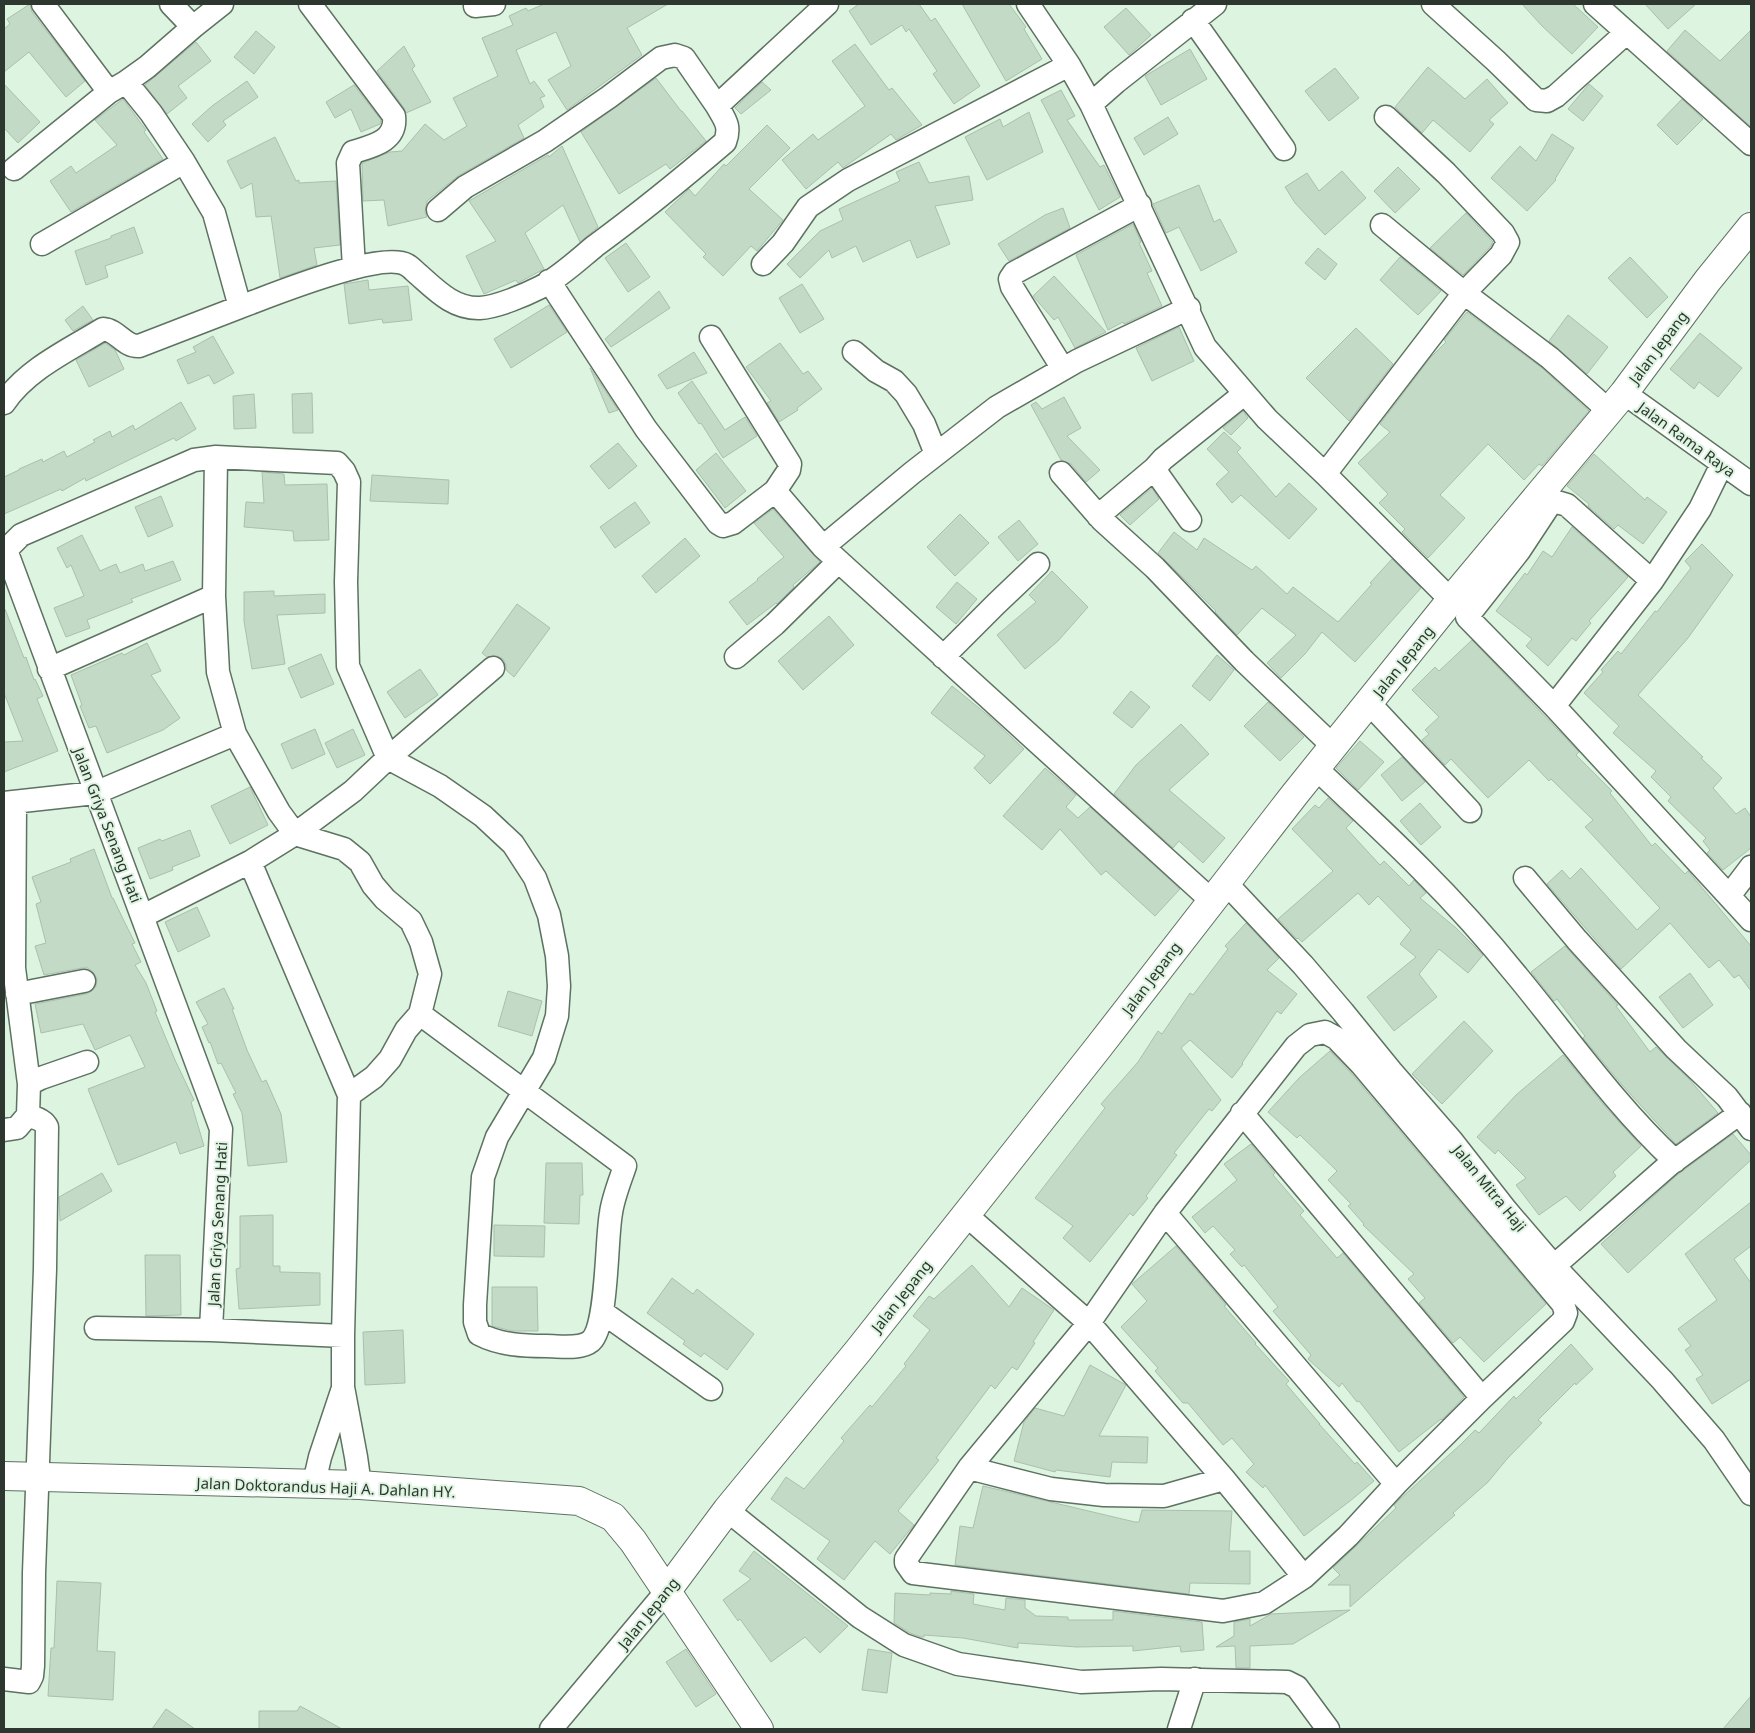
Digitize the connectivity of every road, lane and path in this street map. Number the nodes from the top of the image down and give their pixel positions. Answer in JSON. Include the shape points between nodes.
{"nodes":[{"id":1,"x":43,"y":4,"type":"edge"},
{"id":2,"x":171,"y":4,"type":"edge"},
{"id":3,"x":222,"y":4,"type":"edge"},
{"id":4,"x":310,"y":4,"type":"edge"},
{"id":5,"x":1028,"y":4,"type":"edge"},
{"id":6,"x":1215,"y":4,"type":"edge"},
{"id":7,"x":1433,"y":4,"type":"edge"},
{"id":8,"x":1595,"y":4,"type":"edge"},
{"id":9,"x":816,"y":7,"type":"edge"},
{"id":10,"x":1193,"y":20,"type":"junction"},
{"id":11,"x":193,"y":27,"type":"junction"},
{"id":12,"x":1626,"y":33,"type":"junction"},
{"id":13,"x":1069,"y":65,"type":"junction"},
{"id":14,"x":118,"y":87,"type":"junction"},
{"id":15,"x":1092,"y":104,"type":"junction"},
{"id":16,"x":717,"y":106,"type":"junction"},
{"id":17,"x":1386,"y":117,"type":"dead end"},
{"id":18,"x":1751,"y":144,"type":"edge"},
{"id":19,"x":1284,"y":149,"type":"dead end"},
{"id":20,"x":184,"y":162,"type":"junction"},
{"id":21,"x":14,"y":169,"type":"dead end"},
{"id":22,"x":1140,"y":205,"type":"junction"},
{"id":23,"x":438,"y":210,"type":"dead end"},
{"id":24,"x":1382,"y":226,"type":"dead end"},
{"id":25,"x":1751,"y":227,"type":"edge"},
{"id":26,"x":42,"y":244,"type":"dead end"},
{"id":27,"x":763,"y":264,"type":"dead end"},
{"id":28,"x":354,"y":268,"type":"junction"},
{"id":29,"x":549,"y":281,"type":"junction"},
{"id":30,"x":1464,"y":293,"type":"junction"},
{"id":31,"x":240,"y":307,"type":"junction"},
{"id":32,"x":1189,"y":308,"type":"junction"},
{"id":33,"x":711,"y":337,"type":"dead end"},
{"id":34,"x":854,"y":352,"type":"dead end"},
{"id":35,"x":1063,"y":369,"type":"junction"},
{"id":36,"x":1244,"y":394,"type":"junction"},
{"id":37,"x":1616,"y":402,"type":"junction"},
{"id":38,"x":4,"y":403,"type":"edge"},
{"id":39,"x":936,"y":454,"type":"junction"},
{"id":40,"x":216,"y":457,"type":"junction"},
{"id":41,"x":1154,"y":470,"type":"junction"},
{"id":42,"x":1061,"y":473,"type":"dead end"},
{"id":43,"x":1325,"y":474,"type":"junction"},
{"id":44,"x":1737,"y":474,"type":"edge"},
{"id":45,"x":775,"y":491,"type":"junction"},
{"id":46,"x":1098,"y":516,"type":"junction"},
{"id":47,"x":1190,"y":520,"type":"dead end"},
{"id":48,"x":830,"y":554,"type":"junction"},
{"id":49,"x":1038,"y":564,"type":"dead end"},
{"id":50,"x":1652,"y":581,"type":"junction"},
{"id":51,"x":214,"y":596,"type":"junction"},
{"id":52,"x":1452,"y":600,"type":"junction"},
{"id":53,"x":736,"y":657,"type":"dead end"},
{"id":54,"x":943,"y":657,"type":"junction"},
{"id":55,"x":493,"y":668,"type":"dead end"},
{"id":56,"x":49,"y":669,"type":"junction"},
{"id":57,"x":1369,"y":703,"type":"junction"},
{"id":58,"x":1554,"y":706,"type":"junction"},
{"id":59,"x":235,"y":734,"type":"junction"},
{"id":60,"x":1334,"y":746,"type":"junction"},
{"id":61,"x":388,"y":758,"type":"junction"},
{"id":62,"x":1316,"y":768,"type":"junction"},
{"id":63,"x":95,"y":793,"type":"junction"},
{"id":64,"x":9,"y":803,"type":"edge"},
{"id":65,"x":1470,"y":811,"type":"dead end"},
{"id":66,"x":295,"y":834,"type":"junction"},
{"id":67,"x":250,"y":862,"type":"junction"},
{"id":68,"x":1751,"y":867,"type":"edge"},
{"id":69,"x":1526,"y":878,"type":"dead end"},
{"id":70,"x":1219,"y":891,"type":"junction"},
{"id":71,"x":1729,"y":896,"type":"junction"},
{"id":72,"x":143,"y":916,"type":"junction"},
{"id":73,"x":1751,"y":920,"type":"edge"},
{"id":74,"x":84,"y":981,"type":"dead end"},
{"id":75,"x":17,"y":994,"type":"junction"},
{"id":76,"x":420,"y":1014,"type":"junction"},
{"id":77,"x":87,"y":1062,"type":"dead end"},
{"id":78,"x":29,"y":1084,"type":"junction"},
{"id":79,"x":523,"y":1092,"type":"junction"},
{"id":80,"x":349,"y":1095,"type":"junction"},
{"id":81,"x":1242,"y":1113,"type":"junction"},
{"id":82,"x":28,"y":1115,"type":"junction"},
{"id":83,"x":1745,"y":1121,"type":"edge"},
{"id":84,"x":4,"y":1130,"type":"edge"},
{"id":85,"x":1675,"y":1161,"type":"junction"},
{"id":86,"x":1165,"y":1213,"type":"junction"},
{"id":87,"x":965,"y":1214,"type":"junction"},
{"id":88,"x":1554,"y":1266,"type":"junction"},
{"id":89,"x":602,"y":1312,"type":"junction"},
{"id":90,"x":1089,"y":1323,"type":"junction"},
{"id":91,"x":96,"y":1328,"type":"dead end"},
{"id":92,"x":212,"y":1330,"type":"junction"},
{"id":93,"x":343,"y":1336,"type":"junction"},
{"id":94,"x":343,"y":1387,"type":"junction"},
{"id":95,"x":711,"y":1389,"type":"dead end"},
{"id":96,"x":1482,"y":1398,"type":"junction"},
{"id":97,"x":970,"y":1468,"type":"junction"},
{"id":98,"x":4,"y":1476,"type":"edge"},
{"id":99,"x":39,"y":1477,"type":"junction"},
{"id":100,"x":1224,"y":1479,"type":"junction"},
{"id":101,"x":314,"y":1484,"type":"junction"},
{"id":102,"x":1396,"y":1484,"type":"junction"},
{"id":103,"x":360,"y":1485,"type":"junction"},
{"id":104,"x":1751,"y":1494,"type":"edge"},
{"id":105,"x":727,"y":1510,"type":"junction"},
{"id":106,"x":1304,"y":1577,"type":"junction"},
{"id":107,"x":666,"y":1592,"type":"junction"},
{"id":108,"x":4,"y":1679,"type":"edge"},
{"id":109,"x":1195,"y":1679,"type":"junction"},
{"id":110,"x":551,"y":1729,"type":"edge"},
{"id":111,"x":760,"y":1729,"type":"edge"},
{"id":112,"x":1180,"y":1729,"type":"edge"},
{"id":113,"x":1328,"y":1729,"type":"edge"}],
"edges":[{"from":1,"to":14,"type":"street"},
{"from":2,"to":11,"type":"street"},
{"from":3,"to":11,"type":"street"},
{"from":4,"to":28,"type":"street","via":[[394,116],[394,130],[390,136],[353,152],[348,163]]},
{"from":5,"to":13,"type":"street"},
{"from":6,"to":10,"type":"street"},
{"from":7,"to":12,"type":"street","via":[[1536,100],[1547,101],[1556,96]]},
{"from":8,"to":12,"type":"street"},
{"from":9,"to":16,"type":"street","via":[[774,55]]},
{"from":10,"to":15,"type":"street"},
{"from":10,"to":19,"type":"street"},
{"from":11,"to":14,"type":"street"},
{"from":12,"to":18,"type":"street"},
{"from":13,"to":15,"type":"street"},
{"from":13,"to":27,"type":"street","via":[[848,180],[808,207]]},
{"from":14,"to":20,"type":"street","via":[[151,113]]},
{"from":14,"to":21,"type":"street"},
{"from":15,"to":22,"type":"street"},
{"from":16,"to":23,"type":"street","via":[[684,58],[675,55],[661,58],[544,141],[465,187]]},
{"from":16,"to":29,"type":"street","via":[[729,132],[725,142]]},
{"from":17,"to":30,"type":"street","via":[[1446,173],[1508,242],[1501,255]]},
{"from":20,"to":26,"type":"street"},
{"from":20,"to":31,"type":"street","via":[[214,213]]},
{"from":22,"to":32,"type":"street"},
{"from":22,"to":35,"type":"street","via":[[1014,273],[1010,279]]},
{"from":24,"to":30,"type":"street","name":"Jalan Rama Raya"},
{"from":25,"to":37,"type":"street","name":"Jalan Jepang"},
{"from":28,"to":29,"type":"street","via":[[374,263],[406,264],[442,296],[471,308],[502,303]]},
{"from":28,"to":31,"type":"street"},
{"from":29,"to":45,"type":"street","via":[[646,429],[718,523],[723,526],[733,523]]},
{"from":30,"to":37,"type":"street","name":"Jalan Rama Raya","via":[[1550,358]]},
{"from":30,"to":43,"type":"street"},
{"from":31,"to":38,"type":"street","via":[[134,347],[113,331],[103,329],[51,360],[12,391]]},
{"from":32,"to":35,"type":"street"},
{"from":32,"to":36,"type":"street","via":[[1205,347]]},
{"from":33,"to":45,"type":"street","via":[[790,464]]},
{"from":34,"to":39,"type":"street","via":[[894,381],[906,394],[924,424]]},
{"from":35,"to":39,"type":"street","via":[[997,407]]},
{"from":36,"to":41,"type":"street","via":[[1163,458]]},
{"from":36,"to":43,"type":"street"},
{"from":37,"to":44,"type":"street","name":"Jalan Rama Raya"},
{"from":37,"to":52,"type":"street","name":"Jalan Jepang"},
{"from":39,"to":48,"type":"street"},
{"from":40,"to":51,"type":"street"},
{"from":40,"to":56,"type":"street","name":"Jalan Griya Senang Hati","via":[[194,460],[21,535],[6,550]]},
{"from":40,"to":61,"type":"street","name":"Jalan Griya Senang Hati","via":[[337,463],[344,471],[350,491],[346,582],[348,666]]},
{"from":41,"to":46,"type":"street"},
{"from":41,"to":47,"type":"street"},
{"from":42,"to":46,"type":"street"},
{"from":43,"to":52,"type":"street"},
{"from":44,"to":50,"type":"street","via":[[1700,509]]},
{"from":45,"to":48,"type":"street","name":"Jalan Mitra Haji"},
{"from":46,"to":60,"type":"street","via":[[1155,568],[1244,661]]},
{"from":48,"to":53,"type":"street","via":[[775,624]]},
{"from":48,"to":54,"type":"street","name":"Jalan Mitra Haji"},
{"from":49,"to":54,"type":"street"},
{"from":50,"to":58,"type":"street"},
{"from":50,"to":58,"type":"street","via":[[1567,505],[1550,504],[1519,551],[1467,617]]},
{"from":51,"to":56,"type":"street"},
{"from":51,"to":59,"type":"street","via":[[218,672]]},
{"from":52,"to":57,"type":"street","name":"Jalan Jepang"},
{"from":54,"to":70,"type":"street","name":"Jalan Mitra Haji"},
{"from":55,"to":61,"type":"street"},
{"from":56,"to":63,"type":"street","name":"Jalan Griya Senang Hati"},
{"from":57,"to":60,"type":"street","name":"Jalan Jepang"},
{"from":57,"to":65,"type":"street"},
{"from":58,"to":71,"type":"street"},
{"from":59,"to":63,"type":"street"},
{"from":59,"to":66,"type":"street"},
{"from":60,"to":62,"type":"street","name":"Jalan Jepang"},
{"from":61,"to":66,"type":"street","via":[[353,791]]},
{"from":61,"to":79,"type":"street","via":[[440,786],[483,816],[513,844],[535,878],[549,915],[559,986],[557,1016],[544,1058]]},
{"from":62,"to":70,"type":"street","name":"Jalan Jepang"},
{"from":62,"to":85,"type":"street","via":[[1452,900],[1623,1106]]},
{"from":63,"to":64,"type":"street"},
{"from":63,"to":72,"type":"street","name":"Jalan Griya Senang Hati"},
{"from":64,"to":75,"type":"street"},
{"from":66,"to":67,"type":"street"},
{"from":66,"to":76,"type":"street","via":[[344,849],[360,862],[385,899],[411,921],[430,974]]},
{"from":67,"to":72,"type":"street"},
{"from":67,"to":80,"type":"street"},
{"from":68,"to":71,"type":"street"},
{"from":69,"to":83,"type":"street","via":[[1577,940],[1669,1042],[1727,1097]]},
{"from":70,"to":87,"type":"street","name":"Jalan Jepang"},
{"from":70,"to":88,"type":"street","name":"Jalan Mitra Haji","via":[[1303,965]]},
{"from":71,"to":73,"type":"street"},
{"from":72,"to":92,"type":"street","name":"Jalan Griya Senang Hati","via":[[222,1129]]},
{"from":74,"to":75,"type":"street"},
{"from":75,"to":78,"type":"street"},
{"from":76,"to":79,"type":"street"},
{"from":76,"to":80,"type":"street","via":[[406,1030],[390,1059],[374,1077]]},
{"from":77,"to":78,"type":"street"},
{"from":78,"to":82,"type":"street"},
{"from":79,"to":89,"type":"street","via":[[625,1166],[611,1213]]},
{"from":79,"to":89,"type":"street","via":[[497,1137],[484,1177],[475,1305],[479,1334],[493,1341],[530,1346],[578,1346],[590,1342],[597,1334]]},
{"from":80,"to":93,"type":"street"},
{"from":81,"to":86,"type":"street"},
{"from":81,"to":96,"type":"street"},
{"from":81,"to":96,"type":"street","via":[[1296,1046],[1310,1035],[1325,1032],[1336,1038],[1380,1086],[1563,1304],[1566,1313],[1562,1321]]},
{"from":82,"to":84,"type":"street","via":[[17,1128]]},
{"from":82,"to":99,"type":"street","via":[[41,1120],[47,1127]]},
{"from":83,"to":85,"type":"street"},
{"from":85,"to":88,"type":"street"},
{"from":86,"to":90,"type":"street"},
{"from":86,"to":102,"type":"street"},
{"from":87,"to":90,"type":"street"},
{"from":87,"to":105,"type":"street","name":"Jalan Jepang"},
{"from":88,"to":104,"type":"street","name":"Jalan Mitra Haji","via":[[1714,1440]]},
{"from":89,"to":95,"type":"street"},
{"from":90,"to":97,"type":"street"},
{"from":90,"to":100,"type":"street"},
{"from":91,"to":92,"type":"street"},
{"from":92,"to":93,"type":"street"},
{"from":93,"to":94,"type":"street"},
{"from":94,"to":101,"type":"street"},
{"from":94,"to":103,"type":"street"},
{"from":96,"to":102,"type":"street"},
{"from":97,"to":100,"type":"street","via":[[1051,1489],[1104,1495],[1164,1496]]},
{"from":97,"to":106,"type":"street","via":[[906,1559],[913,1573],[1223,1611],[1264,1603]]},
{"from":98,"to":99,"type":"street","name":"Jalan Doktorandus Haji A. Dahlan HY."},
{"from":99,"to":101,"type":"street","name":"Jalan Doktorandus Haji A. Dahlan HY."},
{"from":99,"to":108,"type":"street","via":[[32,1676],[26,1682]]},
{"from":100,"to":106,"type":"street"},
{"from":101,"to":103,"type":"street","name":"Jalan Doktorandus Haji A. Dahlan HY."},
{"from":102,"to":106,"type":"street"},
{"from":103,"to":107,"type":"street","name":"Jalan Doktorandus Haji A. Dahlan HY.","via":[[579,1501],[613,1518]]},
{"from":105,"to":107,"type":"street","name":"Jalan Jepang"},
{"from":105,"to":109,"type":"street","via":[[860,1617],[904,1645],[958,1664],[1081,1682]]},
{"from":107,"to":110,"type":"street","name":"Jalan Jepang"},
{"from":107,"to":111,"type":"street","name":"Jalan Doktorandus Haji A. Dahlan HY."},
{"from":109,"to":112,"type":"street"},
{"from":109,"to":113,"type":"street","via":[[1287,1682],[1297,1687]]}]}
